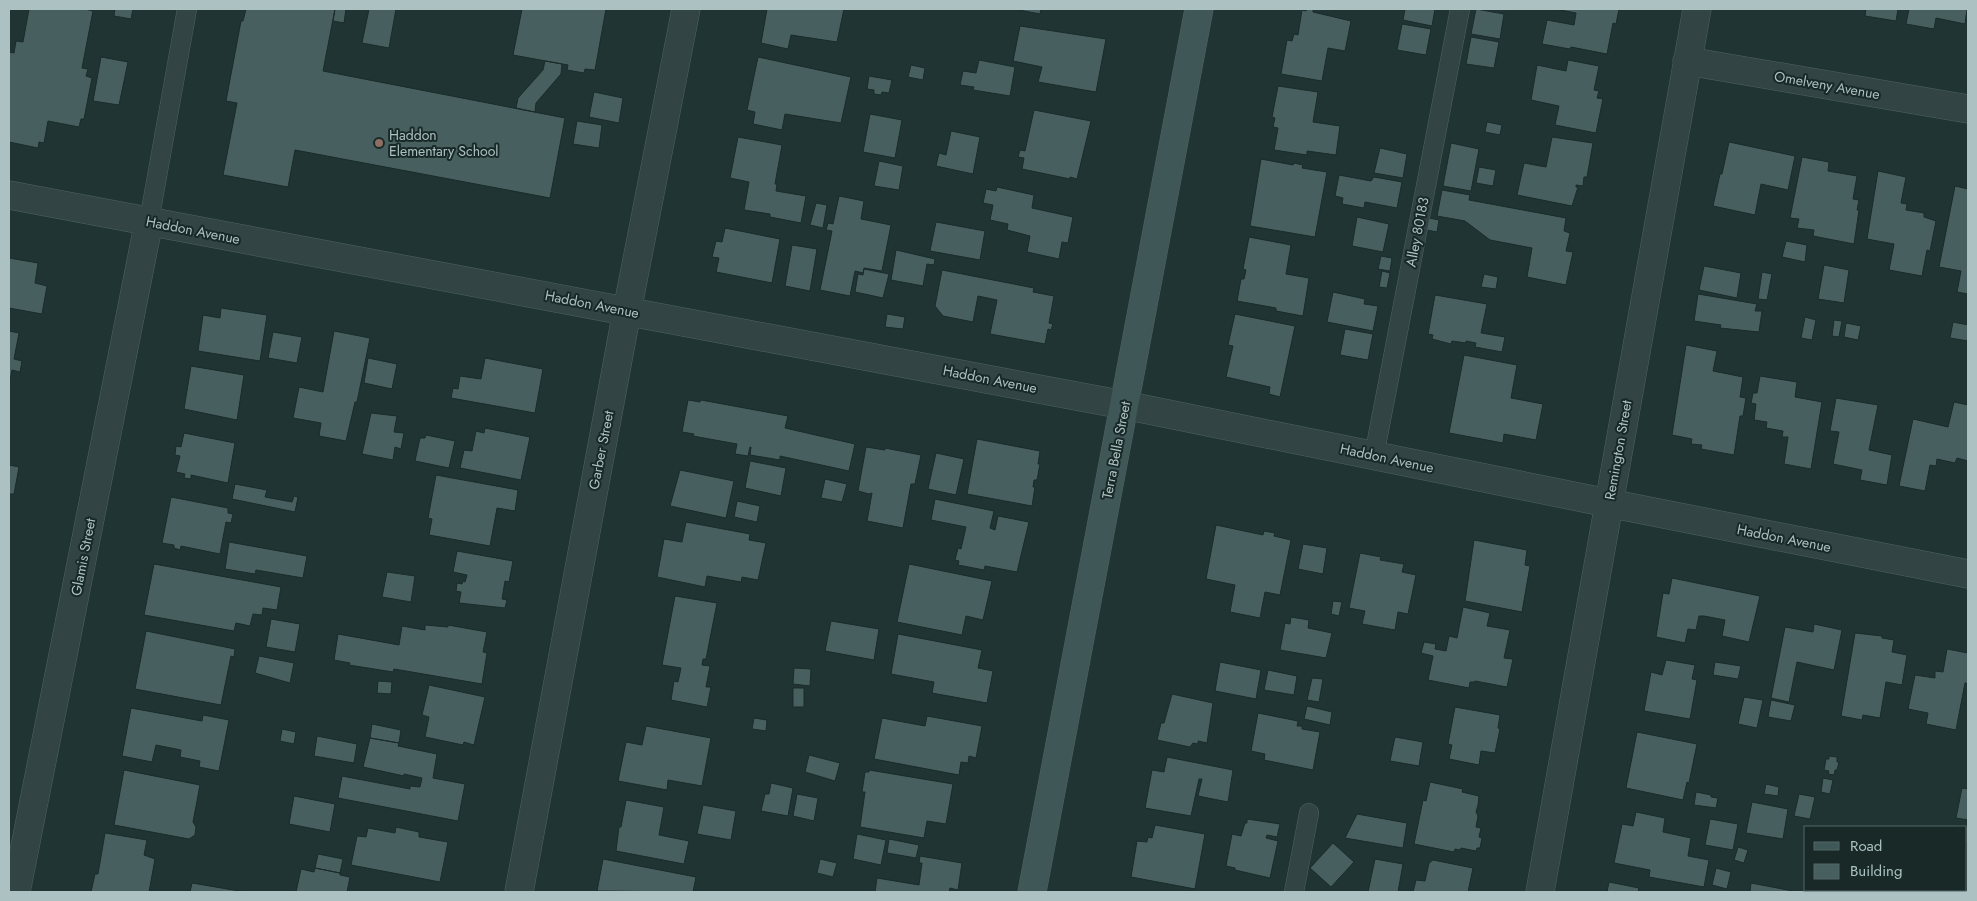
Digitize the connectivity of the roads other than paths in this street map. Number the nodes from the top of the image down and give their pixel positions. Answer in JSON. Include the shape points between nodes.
{"nodes":[{"id":1,"x":187,"y":9,"type":"edge"},
{"id":2,"x":686,"y":9,"type":"edge"},
{"id":3,"x":1200,"y":9,"type":"edge"},
{"id":4,"x":1460,"y":9,"type":"edge"},
{"id":5,"x":1697,"y":9,"type":"edge"},
{"id":6,"x":1686,"y":61,"type":"junction"},
{"id":7,"x":1968,"y":109,"type":"edge"},
{"id":8,"x":9,"y":195,"type":"edge"},
{"id":9,"x":149,"y":221,"type":"junction"},
{"id":10,"x":627,"y":311,"type":"junction"},
{"id":11,"x":1124,"y":405,"type":"junction"},
{"id":12,"x":1374,"y":456,"type":"junction"},
{"id":13,"x":1608,"y":504,"type":"junction"},
{"id":14,"x":1968,"y":574,"type":"edge"},
{"id":15,"x":1310,"y":813,"type":"dead end"},
{"id":16,"x":16,"y":892,"type":"edge"},
{"id":17,"x":519,"y":892,"type":"edge"},
{"id":18,"x":1032,"y":892,"type":"edge"},
{"id":19,"x":1294,"y":892,"type":"edge"},
{"id":20,"x":1540,"y":892,"type":"edge"}],
"edges":[{"from":1,"to":9,"type":"lane"},
{"from":2,"to":10,"type":"street","name":"Garber Street"},
{"from":3,"to":11,"type":"main road","name":"Terra Bella Street"},
{"from":4,"to":12,"type":"lane","name":"Alley 80183"},
{"from":5,"to":6,"type":"street","name":"Remington Street"},
{"from":6,"to":7,"type":"street","name":"Omelveny Avenue"},
{"from":6,"to":13,"type":"street","name":"Remington Street"},
{"from":8,"to":9,"type":"street","name":"Haddon Avenue"},
{"from":9,"to":10,"type":"street","name":"Haddon Avenue"},
{"from":9,"to":16,"type":"street","name":"Glamis Street"},
{"from":10,"to":11,"type":"street","name":"Haddon Avenue"},
{"from":10,"to":17,"type":"street","name":"Garber Street"},
{"from":11,"to":12,"type":"street","name":"Haddon Avenue"},
{"from":11,"to":18,"type":"main road","name":"Terra Bella Street"},
{"from":12,"to":13,"type":"street","name":"Haddon Avenue"},
{"from":13,"to":14,"type":"street","name":"Haddon Avenue"},
{"from":13,"to":20,"type":"street","name":"Remington Street"},
{"from":15,"to":19,"type":"lane"}]}
